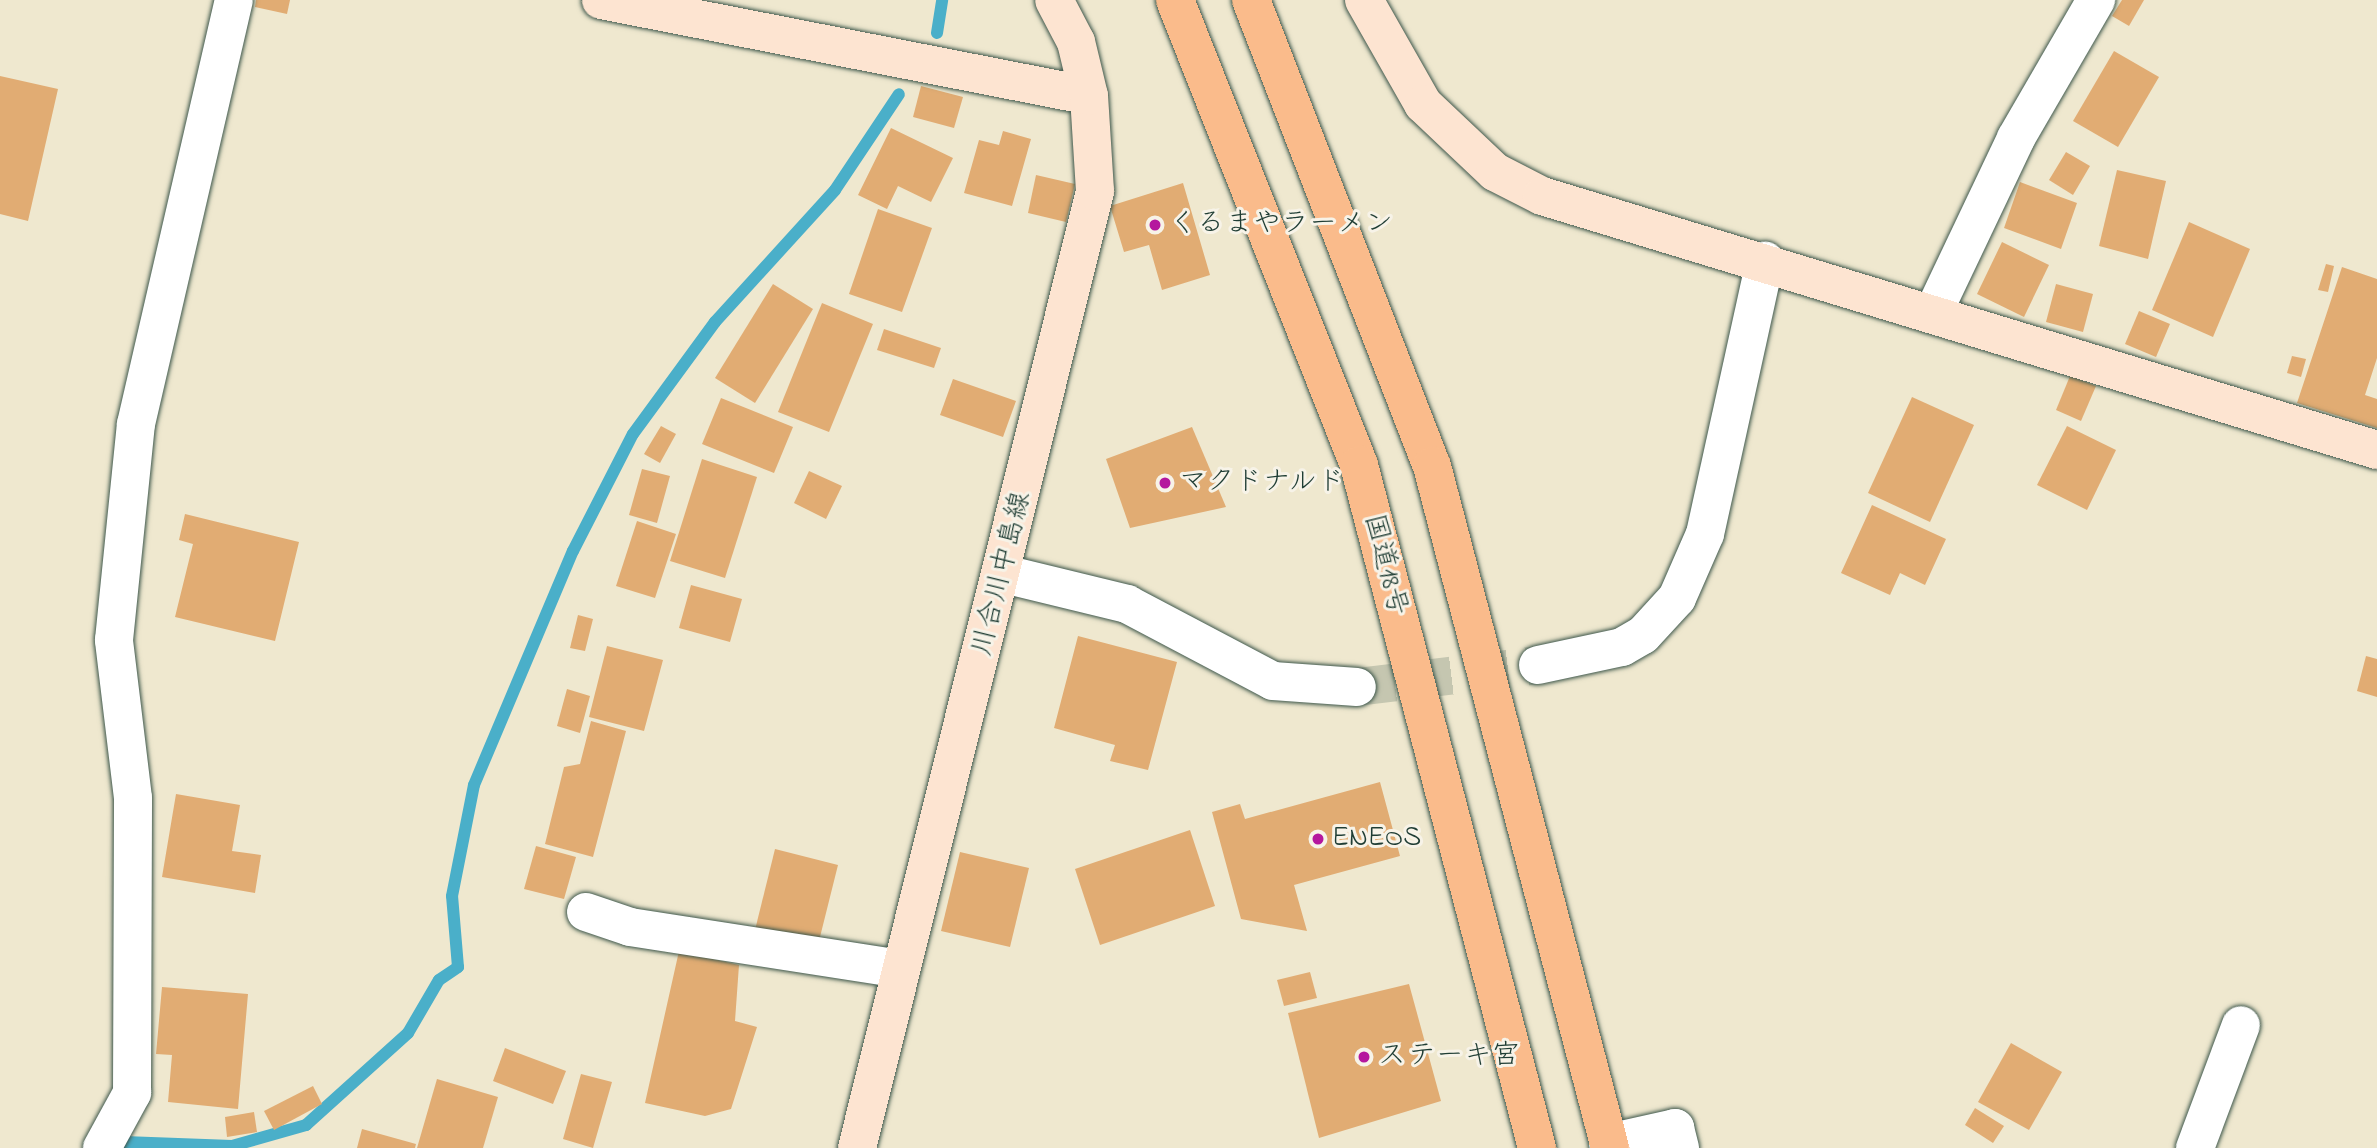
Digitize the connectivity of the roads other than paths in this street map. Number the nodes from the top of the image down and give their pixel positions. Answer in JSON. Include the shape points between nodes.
{"nodes":[{"id":1,"x":233,"y":0,"type":"edge"},
{"id":2,"x":601,"y":0,"type":"edge"},
{"id":3,"x":1054,"y":0,"type":"edge"},
{"id":4,"x":1175,"y":0,"type":"edge"},
{"id":5,"x":1251,"y":0,"type":"edge"},
{"id":6,"x":1364,"y":0,"type":"edge"},
{"id":7,"x":2096,"y":0,"type":"edge"},
{"id":8,"x":1089,"y":96,"type":"junction"},
{"id":9,"x":1765,"y":260,"type":"junction"},
{"id":10,"x":1934,"y":310,"type":"junction"},
{"id":11,"x":2377,"y":450,"type":"edge"},
{"id":12,"x":1004,"y":574,"type":"junction"},
{"id":13,"x":1538,"y":666,"type":"tunnel mouth"},
{"id":14,"x":1357,"y":687,"type":"tunnel mouth"},
{"id":15,"x":586,"y":912,"type":"dead end"},
{"id":16,"x":901,"y":969,"type":"junction"},
{"id":17,"x":2241,"y":1025,"type":"dead end"},
{"id":18,"x":1609,"y":1145,"type":"edge"},
{"id":19,"x":102,"y":1148,"type":"edge"},
{"id":20,"x":857,"y":1148,"type":"edge"},
{"id":21,"x":1537,"y":1148,"type":"edge"},
{"id":22,"x":1680,"y":1148,"type":"edge"},
{"id":23,"x":2195,"y":1148,"type":"edge"}],
"edges":[{"from":1,"to":19,"type":"street","via":[[136,424],[114,640],[133,798],[132,1093]]},
{"from":2,"to":8,"type":"street"},
{"from":3,"to":8,"type":"street","name":"川合川中島線","via":[[1076,42]]},
{"from":4,"to":21,"type":"highway","name":"国道18号","via":[[1359,465]]},
{"from":5,"to":18,"type":"highway","via":[[1432,466]]},
{"from":6,"to":9,"type":"street","via":[[1423,104],[1495,172],[1584,211]]},
{"from":7,"to":10,"type":"street","via":[[2016,138]]},
{"from":8,"to":12,"type":"street","name":"川合川中島線","via":[[1095,191]]},
{"from":9,"to":10,"type":"street"},
{"from":9,"to":13,"type":"street","via":[[1705,534],[1677,598],[1643,635],[1622,647]]},
{"from":10,"to":11,"type":"street"},
{"from":12,"to":14,"type":"street","via":[[1127,604],[1273,681]]},
{"from":12,"to":16,"type":"street","name":"川合川中島線"},
{"from":15,"to":16,"type":"street","via":[[630,927]]},
{"from":16,"to":20,"type":"street","name":"川合川中島線"},
{"from":17,"to":23,"type":"street"},
{"from":18,"to":22,"type":"street","via":[[1675,1128]]}]}
